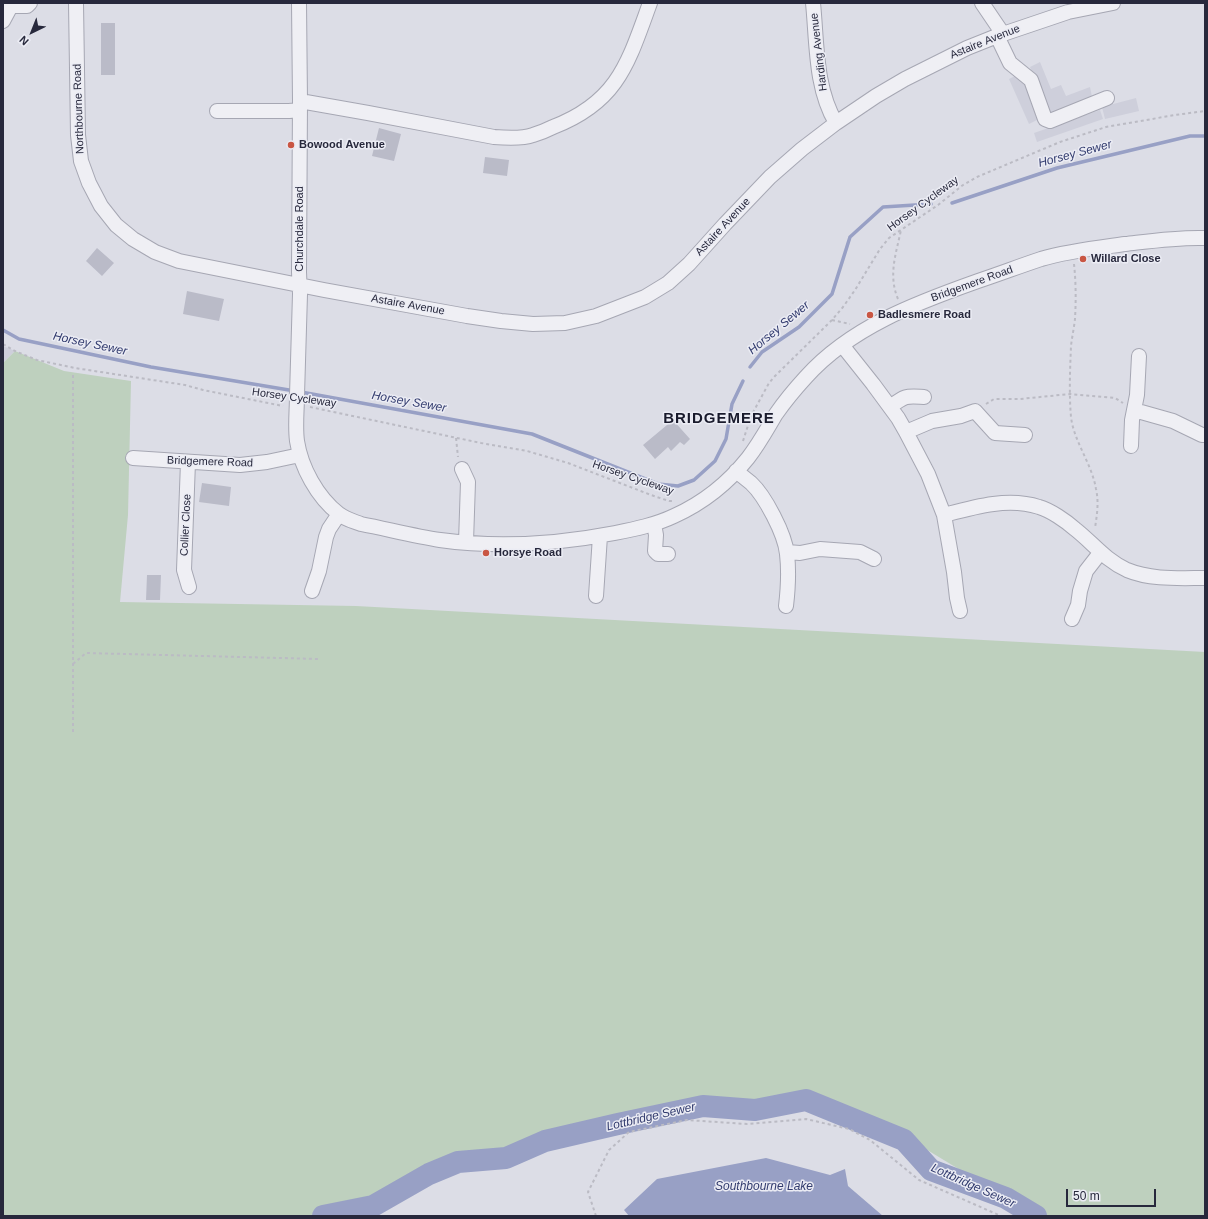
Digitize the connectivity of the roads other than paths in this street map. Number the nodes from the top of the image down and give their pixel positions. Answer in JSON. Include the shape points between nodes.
{"nodes":[{"id":1,"x":30,"y":3,"type":"edge"},
{"id":2,"x":75,"y":3,"type":"edge"},
{"id":3,"x":299,"y":3,"type":"edge"},
{"id":4,"x":650,"y":3,"type":"edge"},
{"id":5,"x":813,"y":3,"type":"edge"},
{"id":6,"x":982,"y":3,"type":"edge"},
{"id":7,"x":1113,"y":3,"type":"edge"},
{"id":8,"x":1067,"y":7,"type":"edge"},
{"id":9,"x":3,"y":21,"type":"edge"},
{"id":10,"x":1000,"y":35,"type":"junction"},
{"id":11,"x":1107,"y":98,"type":"dead end"},
{"id":12,"x":300,"y":106,"type":"junction"},
{"id":13,"x":217,"y":111,"type":"dead end"},
{"id":14,"x":836,"y":123,"type":"junction"},
{"id":15,"x":1205,"y":238,"type":"edge"},
{"id":16,"x":300,"y":285,"type":"junction"},
{"id":17,"x":842,"y":345,"type":"junction"},
{"id":18,"x":1139,"y":356,"type":"dead end"},
{"id":19,"x":924,"y":398,"type":"dead end"},
{"id":20,"x":890,"y":407,"type":"junction"},
{"id":21,"x":1134,"y":410,"type":"junction"},
{"id":22,"x":906,"y":432,"type":"junction"},
{"id":23,"x":1205,"y":435,"type":"edge"},
{"id":24,"x":1025,"y":436,"type":"dead end"},
{"id":25,"x":1131,"y":446,"type":"dead end"},
{"id":26,"x":300,"y":455,"type":"junction"},
{"id":27,"x":133,"y":458,"type":"dead end"},
{"id":28,"x":188,"y":462,"type":"junction"},
{"id":29,"x":462,"y":469,"type":"road end"},
{"id":30,"x":736,"y":471,"type":"junction"},
{"id":31,"x":339,"y":514,"type":"junction"},
{"id":32,"x":944,"y":515,"type":"junction"},
{"id":33,"x":654,"y":524,"type":"junction"},
{"id":34,"x":600,"y":536,"type":"junction"},
{"id":35,"x":466,"y":542,"type":"junction"},
{"id":36,"x":787,"y":552,"type":"junction"},
{"id":37,"x":1100,"y":553,"type":"junction"},
{"id":38,"x":668,"y":554,"type":"dead end"},
{"id":39,"x":874,"y":559,"type":"dead end"},
{"id":40,"x":1205,"y":578,"type":"edge"},
{"id":41,"x":189,"y":587,"type":"dead end"},
{"id":42,"x":312,"y":591,"type":"dead end"},
{"id":43,"x":596,"y":596,"type":"dead end"},
{"id":44,"x":786,"y":606,"type":"dead end"},
{"id":45,"x":960,"y":611,"type":"dead end"},
{"id":46,"x":1072,"y":619,"type":"dead end"}],
"edges":[{"from":1,"to":9,"type":"street","via":[[27,6],[11,6]]},
{"from":2,"to":16,"type":"street","name":"Northbourne Road","via":[[78,135],[81,161],[101,206],[116,225],[155,252],[178,261]]},
{"from":3,"to":12,"type":"street","name":"Churchdale Road"},
{"from":4,"to":12,"type":"street","via":[[630,57],[609,91],[579,116],[532,136],[494,137],[346,109]]},
{"from":5,"to":14,"type":"street","name":"Harding Avenue","via":[[821,81],[829,111]]},
{"from":6,"to":10,"type":"street"},
{"from":7,"to":8,"type":"street","name":"Astaire Avenue"},
{"from":8,"to":10,"type":"street","name":"Astaire Avenue"},
{"from":10,"to":11,"type":"street","via":[[1010,62],[1031,80],[1045,119],[1050,121]]},
{"from":10,"to":14,"type":"street","name":"Astaire Avenue","via":[[961,51],[905,80]]},
{"from":12,"to":13,"type":"street","via":[[289,111]]},
{"from":12,"to":16,"type":"street","name":"Churchdale Road"},
{"from":14,"to":16,"type":"street","name":"Astaire Avenue","via":[[770,177],[668,284],[645,297],[596,316],[565,323],[500,321]]},
{"from":15,"to":17,"type":"street","name":"Bridgemere Road","via":[[1162,240],[1072,251],[1041,259],[903,310]]},
{"from":16,"to":26,"type":"street","name":"Churchdale Road","via":[[297,380],[297,440]]},
{"from":17,"to":20,"type":"street"},
{"from":17,"to":30,"type":"street","name":"Bridgemere Road","via":[[806,376]]},
{"from":18,"to":21,"type":"street"},
{"from":19,"to":20,"type":"street","via":[[907,396]]},
{"from":20,"to":22,"type":"street"},
{"from":21,"to":23,"type":"street"},
{"from":21,"to":25,"type":"street"},
{"from":22,"to":24,"type":"street","via":[[932,421],[975,411],[995,433]]},
{"from":22,"to":32,"type":"street","via":[[928,474]]},
{"from":26,"to":28,"type":"street","name":"Bridgemere Road","via":[[247,464]]},
{"from":26,"to":31,"type":"street","name":"Bridgemere Road","via":[[310,478]]},
{"from":27,"to":28,"type":"street","name":"Bridgemere Road"},
{"from":28,"to":41,"type":"street","name":"Collier Close","via":[[184,570]]},
{"from":29,"to":35,"type":"street","via":[[468,482]]},
{"from":30,"to":33,"type":"street","name":"Bridgemere Road","via":[[696,505]]},
{"from":30,"to":36,"type":"street","via":[[761,494],[779,528]]},
{"from":31,"to":35,"type":"street","name":"Bridgemere Road","via":[[361,524],[440,540]]},
{"from":31,"to":42,"type":"street","via":[[329,529],[320,571]]},
{"from":32,"to":37,"type":"street","via":[[1006,502],[1040,507],[1075,529]]},
{"from":32,"to":45,"type":"street"},
{"from":33,"to":34,"type":"street","name":"Bridgemere Road"},
{"from":33,"to":38,"type":"street","via":[[655,551],[658,554]]},
{"from":34,"to":35,"type":"street","name":"Bridgemere Road","via":[[525,544]]},
{"from":34,"to":43,"type":"street"},
{"from":36,"to":39,"type":"street","via":[[860,552]]},
{"from":36,"to":44,"type":"street"},
{"from":37,"to":40,"type":"street","via":[[1126,570],[1151,577]]},
{"from":37,"to":46,"type":"street","via":[[1086,571]]}]}
